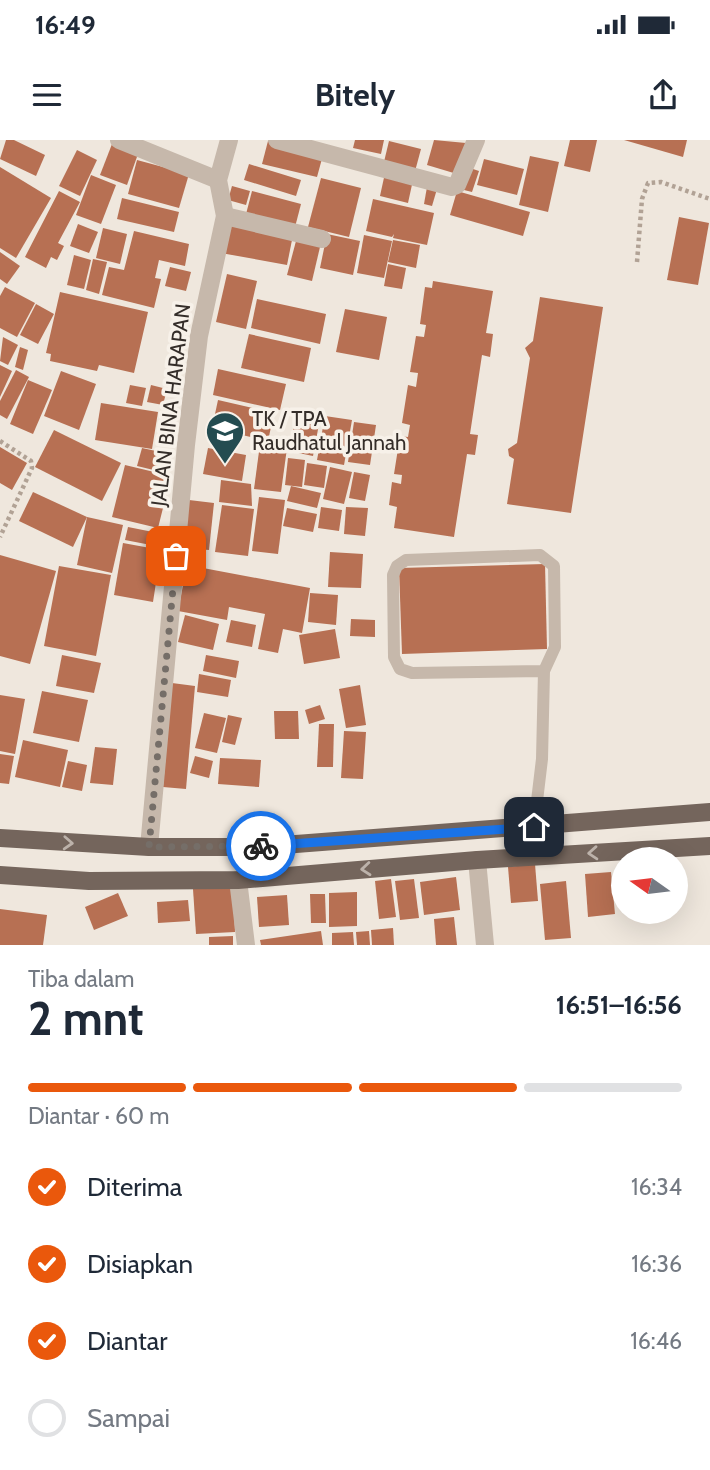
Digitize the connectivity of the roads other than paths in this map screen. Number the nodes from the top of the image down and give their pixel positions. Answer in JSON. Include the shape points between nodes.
{"nodes":[{"id":1,"x":119,"y":140,"type":"edge"},
{"id":2,"x":229,"y":140,"type":"edge"},
{"id":3,"x":278,"y":140,"type":"edge"},
{"id":4,"x":475,"y":140,"type":"edge"},
{"id":5,"x":218,"y":180,"type":"junction"},
{"id":6,"x":225,"y":216,"type":"junction"},
{"id":7,"x":322,"y":239,"type":"dead end"},
{"id":8,"x":544,"y":671,"type":"junction"},
{"id":9,"x":707,"y":811,"type":"edge"},
{"id":10,"x":534,"y":827,"type":"junction"},
{"id":11,"x":0,"y":838,"type":"edge"},
{"id":12,"x":710,"y":846,"type":"edge"},
{"id":13,"x":149,"y":847,"type":"junction"},
{"id":14,"x":477,"y":860,"type":"junction"},
{"id":15,"x":0,"y":875,"type":"edge"},
{"id":16,"x":239,"y":880,"type":"junction"},
{"id":17,"x":246,"y":945,"type":"edge"},
{"id":18,"x":485,"y":945,"type":"edge"}],
"edges":[{"from":1,"to":5,"type":"street"},
{"from":2,"to":5,"type":"street","name":"JALAN BINA HARAPAN"},
{"from":3,"to":4,"type":"street","via":[[452,187],[457,185]]},
{"from":5,"to":6,"type":"street","name":"JALAN BINA HARAPAN"},
{"from":6,"to":7,"type":"street"},
{"from":6,"to":13,"type":"street","name":"JALAN BINA HARAPAN","via":[[196,363]]},
{"from":8,"to":8,"type":"lane","via":[[412,673],[400,669],[394,657],[393,575],[397,566],[406,561],[540,555],[548,559],[554,566],[555,647]]},
{"from":8,"to":10,"type":"lane","via":[[542,759]]},
{"from":9,"to":10,"type":"main road"},
{"from":10,"to":13,"type":"main road","via":[[257,847]]},
{"from":11,"to":13,"type":"main road","one_way":true},
{"from":12,"to":14,"type":"main road","one_way":true},
{"from":14,"to":16,"type":"main road","one_way":true},
{"from":14,"to":18,"type":"street"},
{"from":15,"to":16,"type":"main road","via":[[89,881]]},
{"from":16,"to":17,"type":"street"}]}
